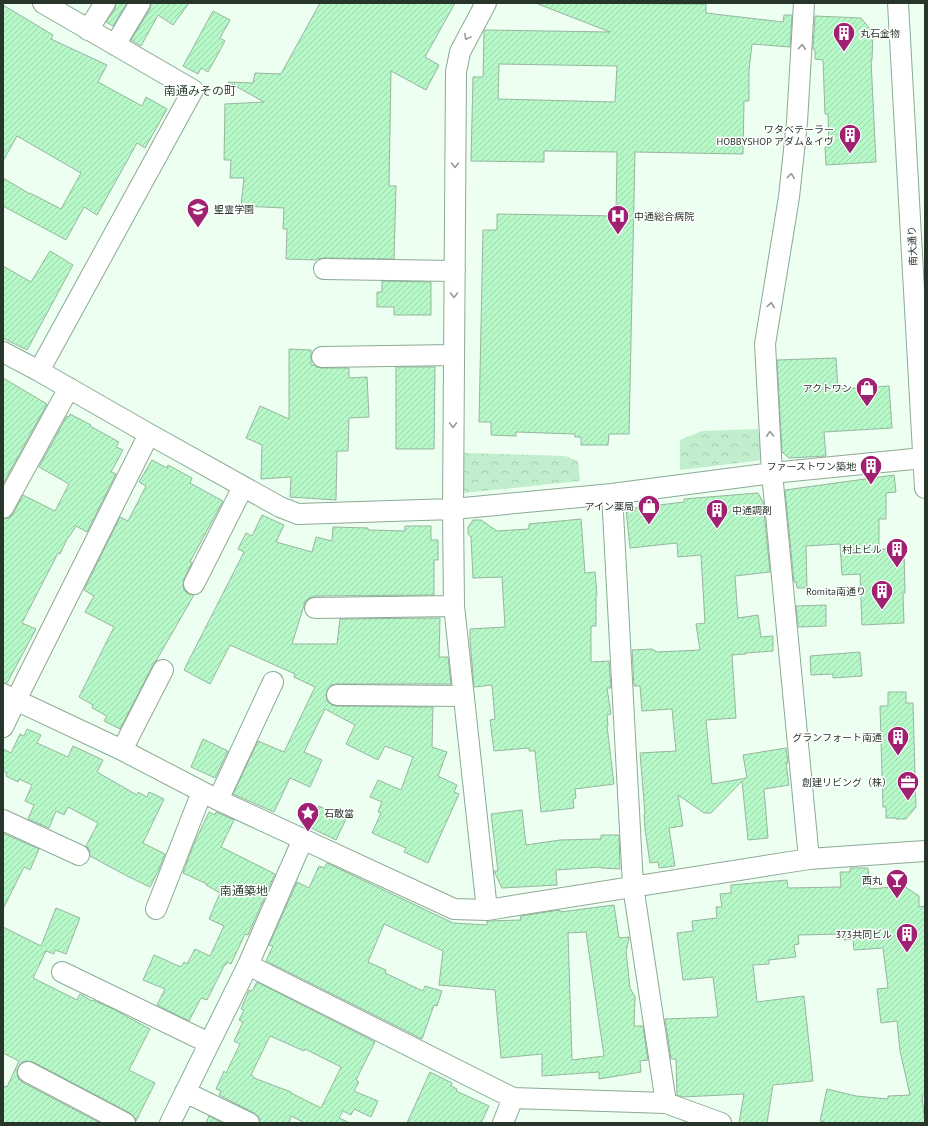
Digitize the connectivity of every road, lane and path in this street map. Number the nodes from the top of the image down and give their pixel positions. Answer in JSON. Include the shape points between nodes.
{"nodes":[{"id":1,"x":43,"y":3,"type":"edge"},
{"id":2,"x":105,"y":3,"type":"edge"},
{"id":3,"x":140,"y":3,"type":"edge"},
{"id":4,"x":486,"y":3,"type":"edge"},
{"id":5,"x":804,"y":3,"type":"edge"},
{"id":6,"x":898,"y":3,"type":"edge"},
{"id":7,"x":88,"y":30,"type":"junction"},
{"id":8,"x":115,"y":45,"type":"junction"},
{"id":9,"x":324,"y":269,"type":"dead end"},
{"id":10,"x":454,"y":271,"type":"junction"},
{"id":11,"x":3,"y":352,"type":"edge"},
{"id":12,"x":454,"y":355,"type":"junction"},
{"id":13,"x":322,"y":357,"type":"dead end"},
{"id":14,"x":922,"y":367,"type":"edge"},
{"id":15,"x":39,"y":371,"type":"junction"},
{"id":16,"x":69,"y":388,"type":"junction"},
{"id":17,"x":149,"y":434,"type":"junction"},
{"id":18,"x":923,"y":458,"type":"junction"},
{"id":19,"x":772,"y":473,"type":"junction"},
{"id":20,"x":243,"y":487,"type":"junction"},
{"id":21,"x":925,"y":488,"type":"edge"},
{"id":22,"x":612,"y":494,"type":"junction"},
{"id":23,"x":3,"y":508,"type":"edge"},
{"id":24,"x":453,"y":509,"type":"junction"},
{"id":25,"x":194,"y":584,"type":"dead end"},
{"id":26,"x":454,"y":606,"type":"junction"},
{"id":27,"x":315,"y":608,"type":"dead end"},
{"id":28,"x":163,"y":670,"type":"dead end"},
{"id":29,"x":274,"y":682,"type":"dead end"},
{"id":30,"x":337,"y":695,"type":"dead end"},
{"id":31,"x":464,"y":696,"type":"junction"},
{"id":32,"x":9,"y":697,"type":"edge"},
{"id":33,"x":3,"y":727,"type":"edge"},
{"id":34,"x":122,"y":750,"type":"junction"},
{"id":35,"x":210,"y":796,"type":"junction"},
{"id":36,"x":3,"y":820,"type":"edge"},
{"id":37,"x":303,"y":839,"type":"junction"},
{"id":38,"x":925,"y":851,"type":"edge"},
{"id":39,"x":79,"y":855,"type":"dead end"},
{"id":40,"x":809,"y":859,"type":"junction"},
{"id":41,"x":633,"y":886,"type":"junction"},
{"id":42,"x":156,"y":909,"type":"dead end"},
{"id":43,"x":487,"y":910,"type":"junction"},
{"id":44,"x":248,"y":965,"type":"junction"},
{"id":45,"x":62,"y":972,"type":"dead end"},
{"id":46,"x":209,"y":1043,"type":"junction"},
{"id":47,"x":28,"y":1072,"type":"dead end"},
{"id":48,"x":185,"y":1092,"type":"junction"},
{"id":49,"x":513,"y":1098,"type":"junction"},
{"id":50,"x":666,"y":1103,"type":"junction"},
{"id":51,"x":125,"y":1123,"type":"edge"},
{"id":52,"x":170,"y":1123,"type":"edge"},
{"id":53,"x":249,"y":1123,"type":"edge"},
{"id":54,"x":502,"y":1123,"type":"edge"},
{"id":55,"x":721,"y":1123,"type":"edge"}],
"edges":[{"from":1,"to":7,"type":"street"},
{"from":2,"to":7,"type":"street"},
{"from":3,"to":8,"type":"street"},
{"from":4,"to":10,"type":"street","one_way":true,"via":[[460,52],[456,72]]},
{"from":19,"to":5,"type":"street","one_way":true,"via":[[765,344],[790,197]]},
{"from":6,"to":14,"type":"street","name":"南大通り"},
{"from":7,"to":8,"type":"street"},
{"from":8,"to":15,"type":"street","via":[[193,90]]},
{"from":9,"to":10,"type":"street"},
{"from":10,"to":12,"type":"street","one_way":true},
{"from":11,"to":15,"type":"street"},
{"from":12,"to":13,"type":"street"},
{"from":12,"to":24,"type":"street","one_way":true},
{"from":14,"to":18,"type":"street","name":"南大通り"},
{"from":15,"to":16,"type":"street"},
{"from":16,"to":17,"type":"street"},
{"from":16,"to":23,"type":"street"},
{"from":17,"to":20,"type":"street"},
{"from":17,"to":32,"type":"street"},
{"from":18,"to":19,"type":"street"},
{"from":18,"to":21,"type":"street","name":"南大通り"},
{"from":19,"to":22,"type":"street"},
{"from":19,"to":40,"type":"street"},
{"from":20,"to":24,"type":"street","via":[[298,514]]},
{"from":20,"to":25,"type":"street"},
{"from":22,"to":24,"type":"street"},
{"from":22,"to":41,"type":"street"},
{"from":24,"to":26,"type":"street"},
{"from":26,"to":27,"type":"street"},
{"from":26,"to":31,"type":"street"},
{"from":28,"to":34,"type":"street"},
{"from":29,"to":35,"type":"street"},
{"from":30,"to":31,"type":"street"},
{"from":31,"to":43,"type":"street"},
{"from":32,"to":33,"type":"street"},
{"from":32,"to":34,"type":"street"},
{"from":34,"to":35,"type":"street"},
{"from":35,"to":37,"type":"street"},
{"from":35,"to":42,"type":"street"},
{"from":36,"to":39,"type":"street"},
{"from":37,"to":43,"type":"street","via":[[454,908]]},
{"from":37,"to":44,"type":"street"},
{"from":38,"to":40,"type":"street"},
{"from":40,"to":41,"type":"street"},
{"from":41,"to":43,"type":"street"},
{"from":41,"to":50,"type":"street"},
{"from":44,"to":46,"type":"street"},
{"from":44,"to":49,"type":"street"},
{"from":45,"to":46,"type":"street"},
{"from":46,"to":48,"type":"street"},
{"from":47,"to":51,"type":"street"},
{"from":48,"to":52,"type":"street"},
{"from":48,"to":53,"type":"street"},
{"from":49,"to":50,"type":"street"},
{"from":49,"to":54,"type":"street"},
{"from":50,"to":55,"type":"street"}]}
